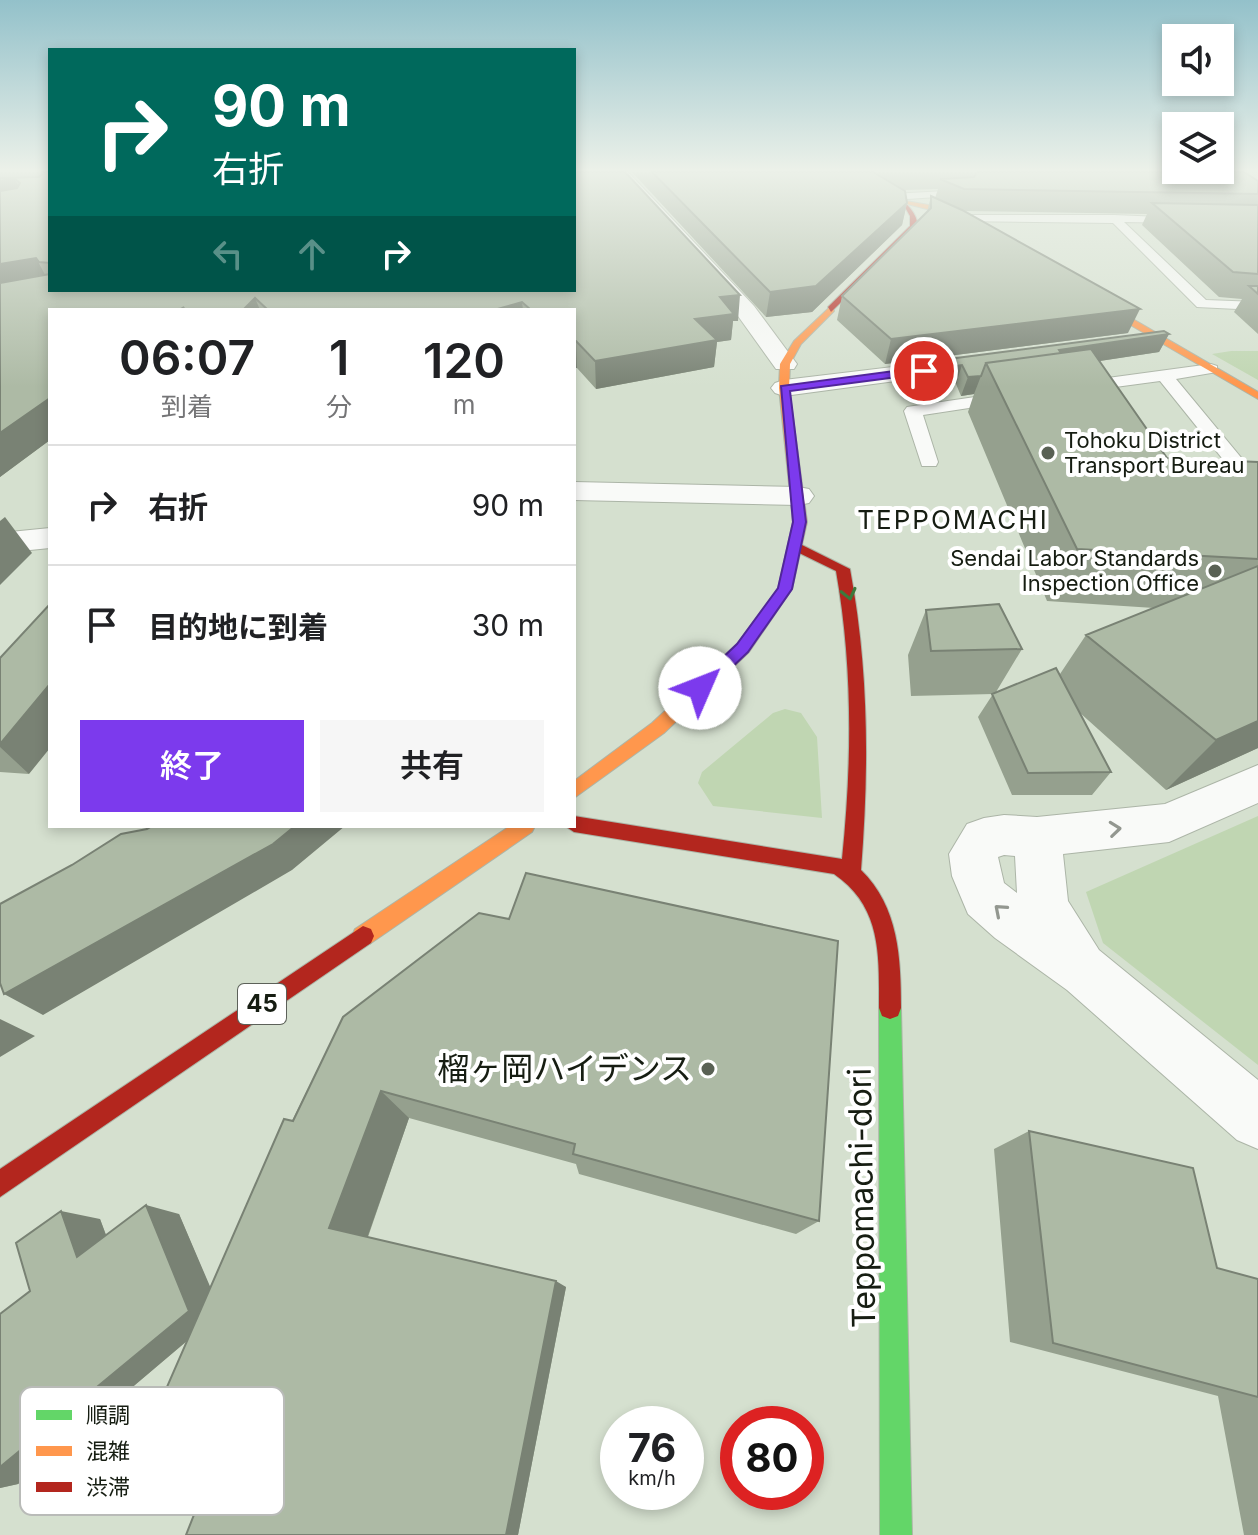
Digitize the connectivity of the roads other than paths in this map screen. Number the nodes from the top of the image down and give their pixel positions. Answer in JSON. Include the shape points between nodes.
{"nodes":[{"id":1,"x":684,"y":244,"type":"edge"},
{"id":2,"x":897,"y":244,"type":"edge"},
{"id":3,"x":997,"y":244,"type":"edge"},
{"id":4,"x":1143,"y":244,"type":"edge"},
{"id":5,"x":1001,"y":246,"type":"edge"},
{"id":6,"x":1068,"y":285,"type":"edge"},
{"id":7,"x":1258,"y":306,"type":"edge"},
{"id":8,"x":1161,"y":339,"type":"junction"},
{"id":9,"x":1114,"y":345,"type":"edge"},
{"id":10,"x":991,"y":362,"type":"edge"},
{"id":11,"x":1211,"y":369,"type":"junction"},
{"id":12,"x":1164,"y":375,"type":"junction"},
{"id":13,"x":785,"y":376,"type":"junction"},
{"id":14,"x":1054,"y":391,"type":"edge"},
{"id":15,"x":1023,"y":395,"type":"edge"},
{"id":16,"x":1258,"y":396,"type":"edge"},
{"id":17,"x":929,"y":462,"type":"dead end"},
{"id":18,"x":1253,"y":484,"type":"edge"},
{"id":19,"x":576,"y":490,"type":"edge"},
{"id":20,"x":798,"y":496,"type":"junction"},
{"id":21,"x":48,"y":538,"type":"edge"},
{"id":22,"x":0,"y":543,"type":"edge"},
{"id":23,"x":796,"y":546,"type":"junction"},
{"id":24,"x":1258,"y":783,"type":"edge"},
{"id":25,"x":576,"y":790,"type":"edge"},
{"id":26,"x":576,"y":824,"type":"edge"},
{"id":27,"x":522,"y":828,"type":"edge"},
{"id":28,"x":1037,"y":837,"type":"junction"},
{"id":29,"x":851,"y":871,"type":"junction"},
{"id":30,"x":1086,"y":972,"type":"junction"},
{"id":31,"x":1258,"y":1119,"type":"edge"},
{"id":32,"x":0,"y":1184,"type":"edge"},
{"id":33,"x":896,"y":1535,"type":"edge"}],
"edges":[{"from":1,"to":13,"type":"street","via":[[746,311]]},
{"from":2,"to":13,"type":"main road","via":[[797,343]]},
{"from":3,"to":5,"type":"main road"},
{"from":4,"to":7,"type":"lane","via":[[1202,304]]},
{"from":6,"to":8,"type":"main road"},
{"from":8,"to":9,"type":"street"},
{"from":8,"to":11,"type":"main road"},
{"from":10,"to":13,"type":"street"},
{"from":11,"to":12,"type":"lane"},
{"from":11,"to":16,"type":"main road"},
{"from":12,"to":14,"type":"lane"},
{"from":12,"to":18,"type":"lane"},
{"from":13,"to":20,"type":"main road"},
{"from":15,"to":17,"type":"lane","via":[[913,411]]},
{"from":19,"to":20,"type":"street"},
{"from":20,"to":23,"type":"main road"},
{"from":21,"to":22,"type":"street"},
{"from":23,"to":25,"type":"main road","via":[[785,589],[743,648],[658,728]]},
{"from":23,"to":29,"type":"main road","one_way":true,"via":[[843,569],[851,601],[857,651],[857,816]]},
{"from":28,"to":24,"type":"street","one_way":true,"via":[[1169,823]]},
{"from":26,"to":29,"type":"main road"},
{"from":27,"to":32,"type":"main road","number":"45"},
{"from":28,"to":30,"type":"street","via":[[1043,902]]},
{"from":30,"to":28,"type":"street","one_way":true,"via":[[986,898],[977,876],[973,854],[984,838]]},
{"from":29,"to":33,"type":"main road","name":"Teppomachi-dori","via":[[870,891],[884,919],[890,976]]},
{"from":30,"to":31,"type":"street"}]}
